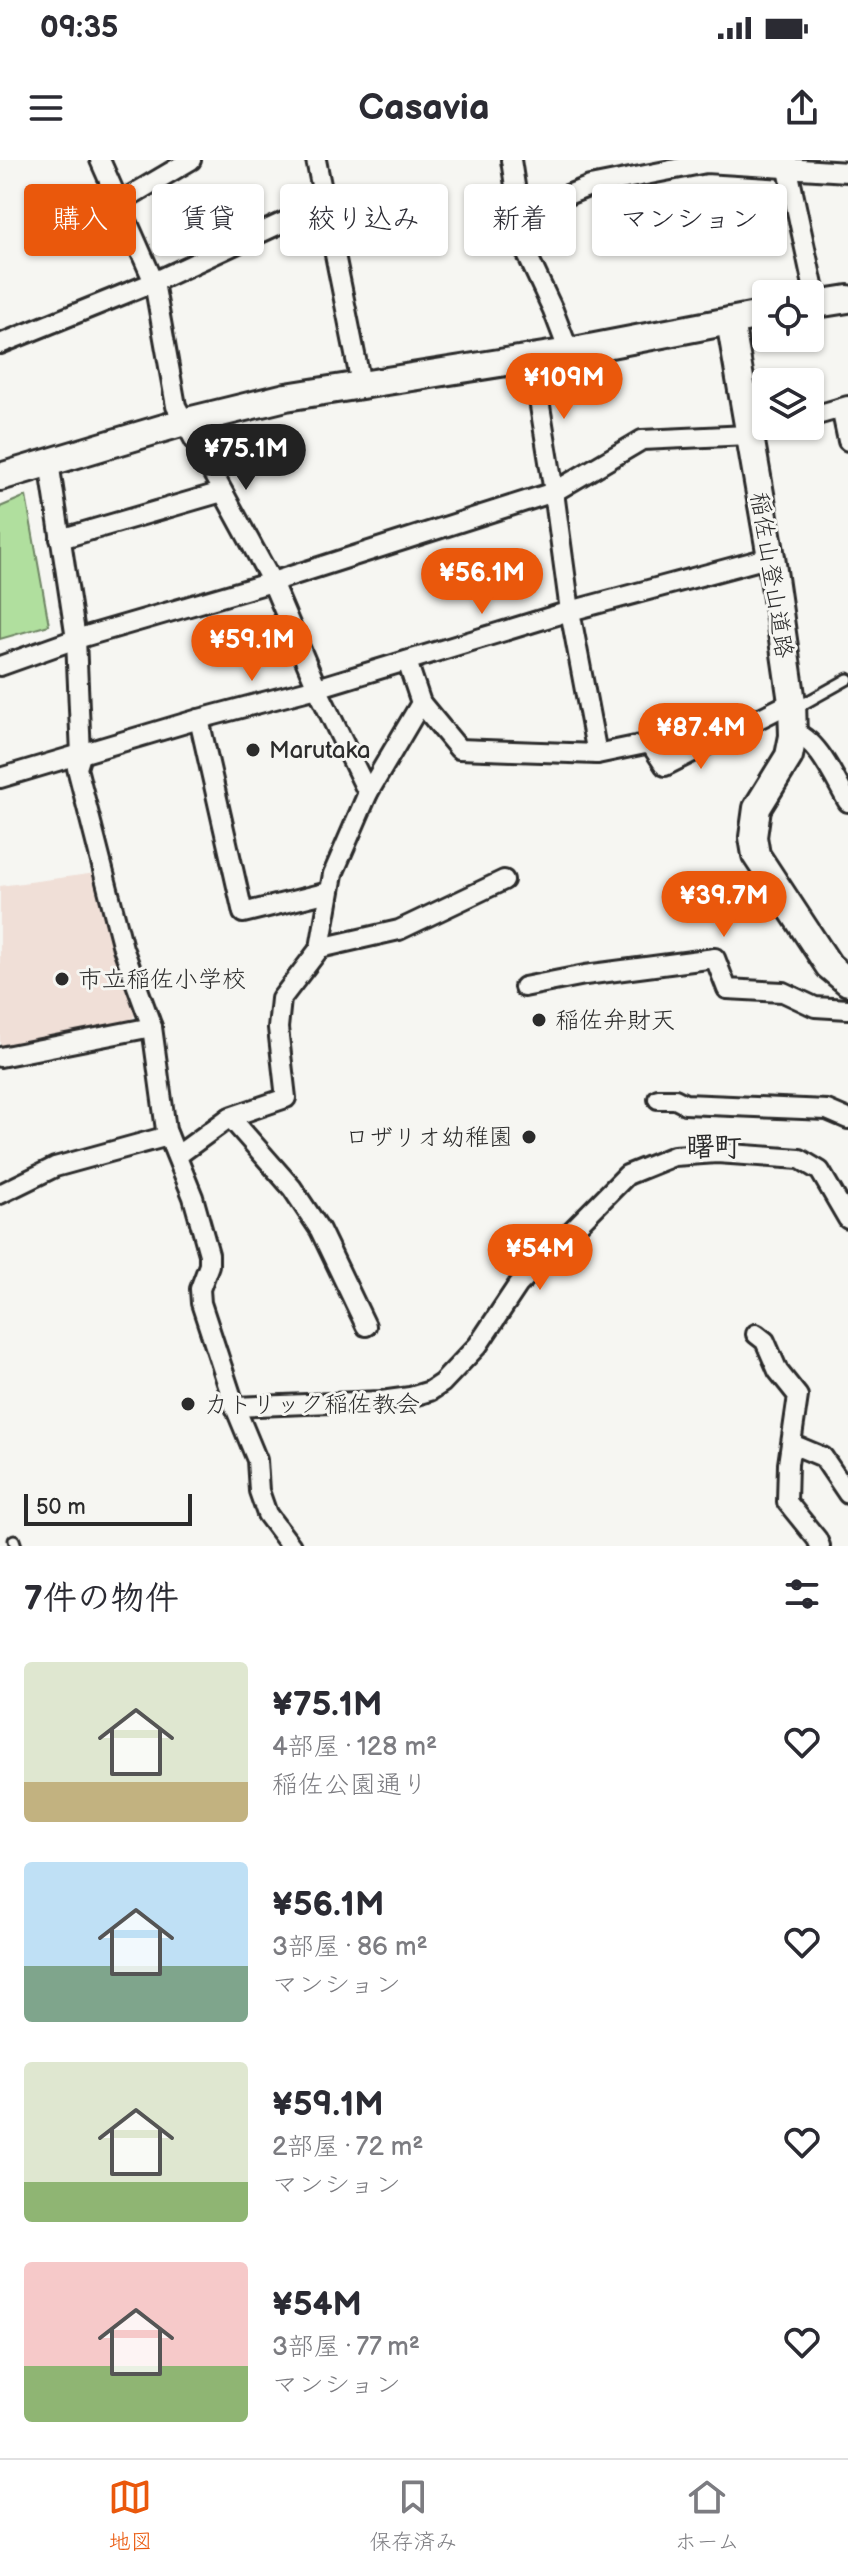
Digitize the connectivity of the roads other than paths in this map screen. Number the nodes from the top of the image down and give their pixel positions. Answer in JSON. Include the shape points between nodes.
{"nodes":[{"id":1,"x":100,"y":160,"type":"edge"},
{"id":2,"x":191,"y":160,"type":"edge"},
{"id":3,"x":316,"y":160,"type":"edge"},
{"id":4,"x":511,"y":160,"type":"edge"},
{"id":5,"x":788,"y":165,"type":"edge"},
{"id":6,"x":848,"y":172,"type":"edge"},
{"id":7,"x":110,"y":184,"type":"edge"},
{"id":8,"x":321,"y":184,"type":"edge"},
{"id":9,"x":515,"y":184,"type":"edge"},
{"id":10,"x":136,"y":192,"type":"edge"},
{"id":11,"x":576,"y":192,"type":"edge"},
{"id":12,"x":280,"y":224,"type":"edge"},
{"id":13,"x":136,"y":242,"type":"edge"},
{"id":14,"x":336,"y":256,"type":"edge"},
{"id":15,"x":528,"y":256,"type":"edge"},
{"id":16,"x":809,"y":280,"type":"edge"},
{"id":17,"x":154,"y":282,"type":"junction"},
{"id":18,"x":848,"y":299,"type":"edge"},
{"id":19,"x":824,"y":303,"type":"edge"},
{"id":20,"x":752,"y":317,"type":"edge"},
{"id":21,"x":730,"y":321,"type":"junction"},
{"id":22,"x":0,"y":344,"type":"edge"},
{"id":23,"x":569,"y":352,"type":"junction"},
{"id":24,"x":532,"y":357,"type":"junction"},
{"id":25,"x":361,"y":384,"type":"junction"},
{"id":26,"x":845,"y":407,"type":"edge"},
{"id":27,"x":824,"y":413,"type":"edge"},
{"id":28,"x":184,"y":422,"type":"junction"},
{"id":29,"x":752,"y":434,"type":"edge"},
{"id":30,"x":748,"y":435,"type":"junction"},
{"id":31,"x":848,"y":441,"type":"edge"},
{"id":32,"x":49,"y":462,"type":"junction"},
{"id":33,"x":0,"y":477,"type":"edge"},
{"id":34,"x":222,"y":492,"type":"junction"},
{"id":35,"x":554,"y":492,"type":"junction"},
{"id":36,"x":60,"y":539,"type":"junction"},
{"id":37,"x":771,"y":557,"type":"junction"},
{"id":38,"x":272,"y":582,"type":"junction"},
{"id":39,"x":570,"y":611,"type":"junction"},
{"id":40,"x":76,"y":639,"type":"junction"},
{"id":41,"x":407,"y":661,"type":"junction"},
{"id":42,"x":0,"y":666,"type":"edge"},
{"id":43,"x":848,"y":679,"type":"edge"},
{"id":44,"x":317,"y":688,"type":"junction"},
{"id":45,"x":421,"y":703,"type":"junction"},
{"id":46,"x":793,"y":715,"type":"junction"},
{"id":47,"x":199,"y":719,"type":"junction"},
{"id":48,"x":597,"y":754,"type":"junction"},
{"id":49,"x":81,"y":755,"type":"junction"},
{"id":50,"x":0,"y":778,"type":"edge"},
{"id":51,"x":368,"y":793,"type":"junction"},
{"id":52,"x":848,"y":802,"type":"edge"},
{"id":53,"x":504,"y":880,"type":"dead end"},
{"id":54,"x":329,"y":892,"type":"junction"},
{"id":55,"x":320,"y":948,"type":"junction"},
{"id":56,"x":842,"y":970,"type":"edge"},
{"id":57,"x":524,"y":987,"type":"dead end"},
{"id":58,"x":848,"y":1009,"type":"edge"},
{"id":59,"x":152,"y":1027,"type":"junction"},
{"id":60,"x":0,"y":1057,"type":"edge"},
{"id":61,"x":658,"y":1099,"type":"dead end"},
{"id":62,"x":230,"y":1117,"type":"junction"},
{"id":63,"x":848,"y":1119,"type":"edge"},
{"id":64,"x":168,"y":1136,"type":"junction"},
{"id":65,"x":178,"y":1155,"type":"junction"},
{"id":66,"x":0,"y":1194,"type":"edge"},
{"id":67,"x":848,"y":1219,"type":"edge"},
{"id":68,"x":366,"y":1326,"type":"dead end"},
{"id":69,"x":756,"y":1334,"type":"dead end"},
{"id":70,"x":235,"y":1407,"type":"junction"},
{"id":71,"x":792,"y":1444,"type":"junction"},
{"id":72,"x":848,"y":1494,"type":"edge"},
{"id":73,"x":291,"y":1546,"type":"edge"},
{"id":74,"x":820,"y":1546,"type":"edge"}],
"edges":[{"from":1,"to":7,"type":"street"},
{"from":2,"to":10,"type":"street"},
{"from":3,"to":8,"type":"street"},
{"from":4,"to":9,"type":"street"},
{"from":5,"to":6,"type":"street"},
{"from":5,"to":11,"type":"street","via":[[706,163]]},
{"from":5,"to":16,"type":"street"},
{"from":12,"to":17,"type":"street"},
{"from":13,"to":17,"type":"street"},
{"from":14,"to":25,"type":"street"},
{"from":15,"to":23,"type":"street"},
{"from":17,"to":22,"type":"street"},
{"from":17,"to":28,"type":"street","via":[[176,406]]},
{"from":18,"to":19,"type":"street"},
{"from":20,"to":21,"type":"street"},
{"from":21,"to":23,"type":"street"},
{"from":21,"to":30,"type":"street","name":"稲佐山登山道路"},
{"from":23,"to":24,"type":"street"},
{"from":24,"to":25,"type":"street"},
{"from":24,"to":35,"type":"street"},
{"from":25,"to":28,"type":"street"},
{"from":26,"to":27,"type":"street"},
{"from":26,"to":31,"type":"street"},
{"from":28,"to":32,"type":"street"},
{"from":28,"to":34,"type":"street"},
{"from":29,"to":30,"type":"street"},
{"from":30,"to":35,"type":"street","via":[[642,440]]},
{"from":30,"to":37,"type":"street","name":"稲佐山登山道路"},
{"from":32,"to":33,"type":"street"},
{"from":32,"to":36,"type":"street"},
{"from":34,"to":36,"type":"street"},
{"from":34,"to":38,"type":"street"},
{"from":35,"to":38,"type":"street"},
{"from":35,"to":39,"type":"street"},
{"from":36,"to":40,"type":"street"},
{"from":37,"to":39,"type":"street"},
{"from":37,"to":46,"type":"street","name":"稲佐山登山道路"},
{"from":38,"to":40,"type":"street"},
{"from":38,"to":44,"type":"street"},
{"from":39,"to":41,"type":"street"},
{"from":39,"to":48,"type":"street"},
{"from":40,"to":42,"type":"street"},
{"from":40,"to":49,"type":"street"},
{"from":41,"to":44,"type":"street"},
{"from":41,"to":45,"type":"street"},
{"from":43,"to":46,"type":"lane"},
{"from":44,"to":47,"type":"street"},
{"from":44,"to":51,"type":"street"},
{"from":45,"to":48,"type":"street","via":[[459,749]]},
{"from":45,"to":51,"type":"street"},
{"from":46,"to":48,"type":"street","via":[[665,766],[650,743]]},
{"from":46,"to":52,"type":"street"},
{"from":46,"to":56,"type":"street","name":"稲佐山登山道路","via":[[789,756],[757,808],[756,855]]},
{"from":47,"to":49,"type":"street"},
{"from":47,"to":54,"type":"street","via":[[243,913]]},
{"from":49,"to":50,"type":"street"},
{"from":49,"to":59,"type":"street","via":[[77,768],[123,948]]},
{"from":51,"to":54,"type":"street"},
{"from":53,"to":55,"type":"street","via":[[399,930]]},
{"from":54,"to":55,"type":"street"},
{"from":55,"to":62,"type":"street","via":[[281,999],[278,1028],[286,1098]]},
{"from":57,"to":58,"type":"street","via":[[715,958],[727,989],[783,992],[815,1007]]},
{"from":59,"to":60,"type":"street"},
{"from":59,"to":64,"type":"street"},
{"from":61,"to":63,"type":"street","via":[[827,1110]]},
{"from":62,"to":65,"type":"street"},
{"from":62,"to":68,"type":"street","via":[[292,1188],[320,1230]]},
{"from":64,"to":65,"type":"street"},
{"from":64,"to":66,"type":"street","via":[[55,1167]]},
{"from":65,"to":70,"type":"street","via":[[209,1254],[201,1303]]},
{"from":67,"to":70,"type":"street","via":[[820,1171],[800,1159],[717,1153],[674,1156],[627,1175],[518,1285],[478,1345],[430,1391],[381,1401]]},
{"from":69,"to":71,"type":"street","via":[[798,1396]]},
{"from":70,"to":73,"type":"street","via":[[257,1460],[267,1514]]},
{"from":71,"to":72,"type":"street","via":[[823,1457]]},
{"from":71,"to":74,"type":"street","via":[[787,1502]]}]}
